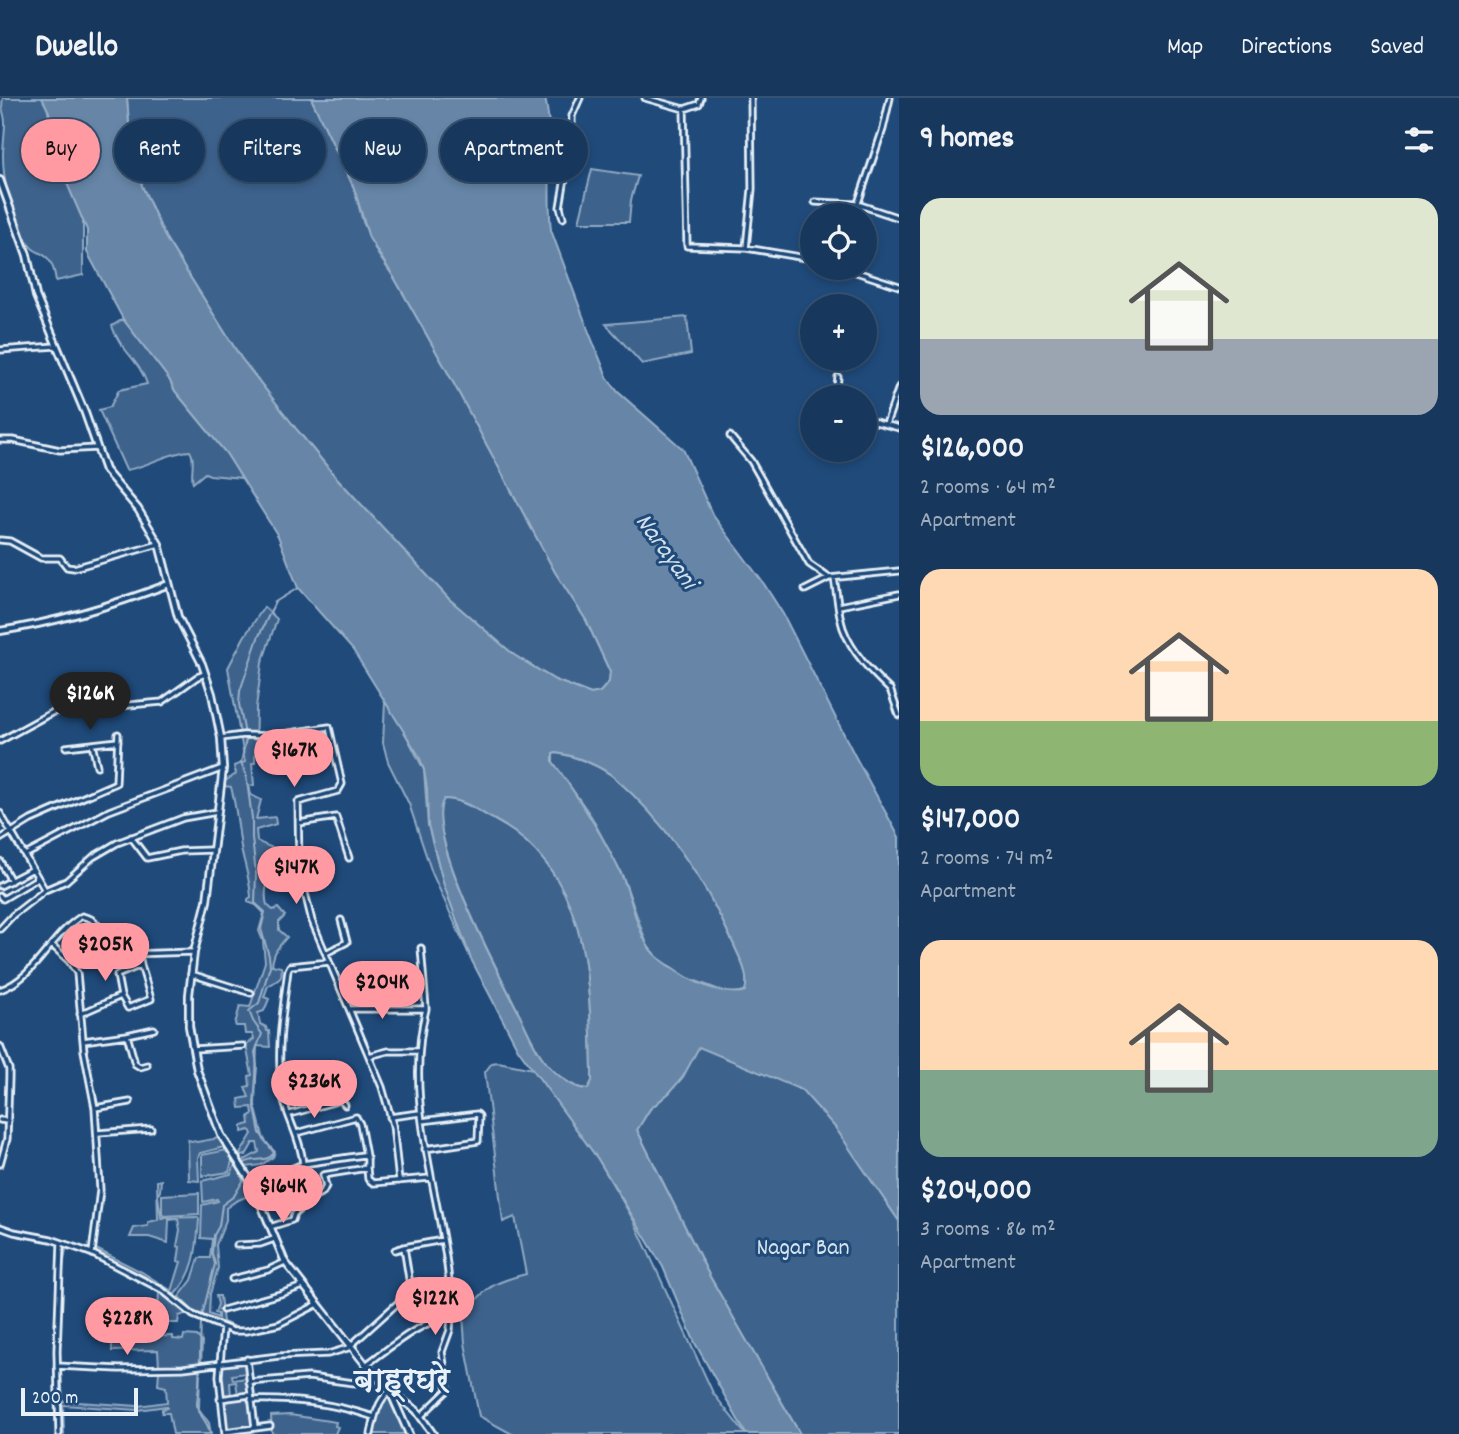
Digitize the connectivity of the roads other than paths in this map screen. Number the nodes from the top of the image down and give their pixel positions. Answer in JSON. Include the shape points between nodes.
{"nodes":[{"id":1,"x":580,"y":98,"type":"edge"},
{"id":2,"x":645,"y":98,"type":"edge"},
{"id":3,"x":701,"y":98,"type":"edge"},
{"id":4,"x":751,"y":98,"type":"edge"},
{"id":5,"x":890,"y":98,"type":"edge"},
{"id":6,"x":684,"y":109,"type":"junction"},
{"id":7,"x":0,"y":180,"type":"edge"},
{"id":8,"x":815,"y":202,"type":"dead end"},
{"id":9,"x":836,"y":203,"type":"edge"},
{"id":10,"x":857,"y":203,"type":"edge"},
{"id":11,"x":877,"y":211,"type":"edge"},
{"id":12,"x":563,"y":218,"type":"dead end"},
{"id":13,"x":899,"y":218,"type":"edge"},
{"id":14,"x":746,"y":248,"type":"junction"},
{"id":15,"x":800,"y":257,"type":"edge"},
{"id":16,"x":877,"y":279,"type":"edge"},
{"id":17,"x":899,"y":286,"type":"edge"},
{"id":18,"x":56,"y":346,"type":"junction"},
{"id":19,"x":0,"y":350,"type":"edge"},
{"id":20,"x":838,"y":377,"type":"dead end"},
{"id":21,"x":837,"y":385,"type":"edge"},
{"id":22,"x":899,"y":387,"type":"edge"},
{"id":23,"x":877,"y":422,"type":"edge"},
{"id":24,"x":886,"y":424,"type":"junction"},
{"id":25,"x":899,"y":428,"type":"edge"},
{"id":26,"x":730,"y":436,"type":"dead end"},
{"id":27,"x":0,"y":440,"type":"edge"},
{"id":28,"x":97,"y":447,"type":"junction"},
{"id":29,"x":0,"y":540,"type":"edge"},
{"id":30,"x":159,"y":544,"type":"junction"},
{"id":31,"x":899,"y":572,"type":"edge"},
{"id":32,"x":831,"y":578,"type":"junction"},
{"id":33,"x":169,"y":584,"type":"junction"},
{"id":34,"x":805,"y":590,"type":"dead end"},
{"id":35,"x":899,"y":594,"type":"edge"},
{"id":36,"x":839,"y":606,"type":"junction"},
{"id":37,"x":0,"y":631,"type":"edge"},
{"id":38,"x":206,"y":674,"type":"junction"},
{"id":39,"x":899,"y":715,"type":"edge"},
{"id":40,"x":118,"y":734,"type":"dead end"},
{"id":41,"x":221,"y":738,"type":"junction"},
{"id":42,"x":0,"y":741,"type":"edge"},
{"id":43,"x":118,"y":741,"type":"junction"},
{"id":44,"x":92,"y":744,"type":"junction"},
{"id":45,"x":66,"y":747,"type":"dead end"},
{"id":46,"x":97,"y":765,"type":"dead end"},
{"id":47,"x":223,"y":768,"type":"junction"},
{"id":48,"x":219,"y":811,"type":"junction"},
{"id":49,"x":0,"y":813,"type":"edge"},
{"id":50,"x":299,"y":822,"type":"junction"},
{"id":51,"x":10,"y":832,"type":"junction"},
{"id":52,"x":131,"y":836,"type":"junction"},
{"id":53,"x":0,"y":839,"type":"edge"},
{"id":54,"x":212,"y":850,"type":"junction"},
{"id":55,"x":25,"y":855,"type":"junction"},
{"id":56,"x":349,"y":858,"type":"dead end"},
{"id":57,"x":0,"y":861,"type":"edge"},
{"id":58,"x":33,"y":869,"type":"junction"},
{"id":59,"x":38,"y":878,"type":"junction"},
{"id":60,"x":11,"y":881,"type":"junction"},
{"id":61,"x":0,"y":886,"type":"edge"},
{"id":62,"x":45,"y":890,"type":"junction"},
{"id":63,"x":0,"y":896,"type":"edge"},
{"id":64,"x":341,"y":920,"type":"dead end"},
{"id":65,"x":0,"y":929,"type":"edge"},
{"id":66,"x":52,"y":945,"type":"junction"},
{"id":67,"x":421,"y":948,"type":"dead end"},
{"id":68,"x":194,"y":953,"type":"junction"},
{"id":69,"x":326,"y":953,"type":"junction"},
{"id":70,"x":139,"y":954,"type":"junction"},
{"id":71,"x":330,"y":962,"type":"junction"},
{"id":72,"x":141,"y":965,"type":"junction"},
{"id":73,"x":191,"y":974,"type":"junction"},
{"id":74,"x":0,"y":990,"type":"edge"},
{"id":75,"x":251,"y":993,"type":"dead end"},
{"id":76,"x":121,"y":996,"type":"junction"},
{"id":77,"x":426,"y":1009,"type":"junction"},
{"id":78,"x":349,"y":1010,"type":"junction"},
{"id":79,"x":80,"y":1014,"type":"junction"},
{"id":80,"x":154,"y":1029,"type":"dead end"},
{"id":81,"x":127,"y":1035,"type":"junction"},
{"id":82,"x":83,"y":1041,"type":"junction"},
{"id":83,"x":243,"y":1046,"type":"dead end"},
{"id":84,"x":0,"y":1048,"type":"edge"},
{"id":85,"x":192,"y":1049,"type":"junction"},
{"id":86,"x":419,"y":1051,"type":"junction"},
{"id":87,"x":368,"y":1056,"type":"junction"},
{"id":88,"x":147,"y":1065,"type":"dead end"},
{"id":89,"x":325,"y":1081,"type":"dead end"},
{"id":90,"x":283,"y":1097,"type":"junction"},
{"id":91,"x":130,"y":1102,"type":"dead end"},
{"id":92,"x":345,"y":1105,"type":"dead end"},
{"id":93,"x":95,"y":1108,"type":"junction"},
{"id":94,"x":420,"y":1113,"type":"junction"},
{"id":95,"x":289,"y":1114,"type":"junction"},
{"id":96,"x":390,"y":1117,"type":"junction"},
{"id":97,"x":0,"y":1120,"type":"edge"},
{"id":98,"x":8,"y":1121,"type":"junction"},
{"id":99,"x":421,"y":1122,"type":"junction"},
{"id":100,"x":151,"y":1129,"type":"dead end"},
{"id":101,"x":98,"y":1133,"type":"junction"},
{"id":102,"x":297,"y":1133,"type":"junction"},
{"id":103,"x":425,"y":1149,"type":"junction"},
{"id":104,"x":366,"y":1156,"type":"junction"},
{"id":105,"x":0,"y":1164,"type":"edge"},
{"id":106,"x":303,"y":1164,"type":"junction"},
{"id":107,"x":368,"y":1168,"type":"junction"},
{"id":108,"x":430,"y":1178,"type":"junction"},
{"id":109,"x":399,"y":1181,"type":"junction"},
{"id":110,"x":253,"y":1185,"type":"junction"},
{"id":111,"x":0,"y":1227,"type":"edge"},
{"id":112,"x":270,"y":1227,"type":"junction"},
{"id":113,"x":274,"y":1239,"type":"junction"},
{"id":114,"x":443,"y":1240,"type":"junction"},
{"id":115,"x":61,"y":1243,"type":"junction"},
{"id":116,"x":237,"y":1245,"type":"dead end"},
{"id":117,"x":404,"y":1247,"type":"junction"},
{"id":118,"x":394,"y":1250,"type":"dead end"},
{"id":119,"x":91,"y":1253,"type":"junction"},
{"id":120,"x":285,"y":1262,"type":"junction"},
{"id":121,"x":232,"y":1279,"type":"dead end"},
{"id":122,"x":303,"y":1286,"type":"junction"},
{"id":123,"x":318,"y":1304,"type":"junction"},
{"id":124,"x":223,"y":1310,"type":"dead end"},
{"id":125,"x":451,"y":1315,"type":"junction"},
{"id":126,"x":223,"y":1328,"type":"junction"},
{"id":127,"x":351,"y":1346,"type":"junction"},
{"id":128,"x":247,"y":1359,"type":"junction"},
{"id":129,"x":218,"y":1363,"type":"junction"},
{"id":130,"x":366,"y":1365,"type":"junction"},
{"id":131,"x":57,"y":1366,"type":"junction"},
{"id":132,"x":377,"y":1378,"type":"junction"},
{"id":133,"x":249,"y":1382,"type":"junction"},
{"id":134,"x":390,"y":1391,"type":"junction"},
{"id":135,"x":251,"y":1397,"type":"junction"},
{"id":136,"x":220,"y":1399,"type":"junction"},
{"id":137,"x":421,"y":1416,"type":"junction"},
{"id":138,"x":374,"y":1417,"type":"junction"},
{"id":139,"x":270,"y":1426,"type":"dead end"},
{"id":140,"x":255,"y":1428,"type":"junction"},
{"id":141,"x":225,"y":1433,"type":"edge"},
{"id":142,"x":60,"y":1434,"type":"edge"},
{"id":143,"x":371,"y":1434,"type":"edge"},
{"id":144,"x":409,"y":1434,"type":"edge"},
{"id":145,"x":433,"y":1434,"type":"edge"}],
"edges":[{"from":1,"to":12,"type":"street","via":[[572,116],[560,207]]},
{"from":2,"to":6,"type":"street"},
{"from":3,"to":6,"type":"street","via":[[699,104]]},
{"from":4,"to":14,"type":"street","via":[[752,189]]},
{"from":5,"to":10,"type":"street"},
{"from":6,"to":14,"type":"street","via":[[687,246]]},
{"from":7,"to":18,"type":"street"},
{"from":8,"to":9,"type":"street"},
{"from":11,"to":13,"type":"street"},
{"from":14,"to":15,"type":"street"},
{"from":16,"to":17,"type":"street"},
{"from":18,"to":19,"type":"street"},
{"from":18,"to":28,"type":"street"},
{"from":20,"to":21,"type":"street"},
{"from":22,"to":24,"type":"street"},
{"from":23,"to":24,"type":"street"},
{"from":24,"to":25,"type":"street"},
{"from":26,"to":32,"type":"street","via":[[751,461],[809,564]]},
{"from":27,"to":28,"type":"street","via":[[60,450]]},
{"from":28,"to":30,"type":"street","via":[[108,477],[138,509]]},
{"from":29,"to":30,"type":"street","via":[[41,558],[60,558],[74,568]]},
{"from":30,"to":33,"type":"street"},
{"from":31,"to":32,"type":"street"},
{"from":32,"to":34,"type":"street"},
{"from":32,"to":36,"type":"street"},
{"from":33,"to":37,"type":"street","via":[[114,605]]},
{"from":33,"to":38,"type":"street","via":[[178,617]]},
{"from":35,"to":36,"type":"street"},
{"from":36,"to":39,"type":"street","via":[[849,639],[866,667],[890,689]]},
{"from":38,"to":41,"type":"street"},
{"from":38,"to":42,"type":"street","via":[[162,702],[53,712]]},
{"from":40,"to":43,"type":"street"},
{"from":41,"to":47,"type":"street"},
{"from":41,"to":50,"type":"street","via":[[329,727],[341,789],[300,800],[296,805]]},
{"from":43,"to":44,"type":"street"},
{"from":43,"to":51,"type":"street","via":[[116,783]]},
{"from":44,"to":45,"type":"street"},
{"from":44,"to":46,"type":"street"},
{"from":47,"to":48,"type":"street"},
{"from":47,"to":55,"type":"street","via":[[109,811]]},
{"from":48,"to":52,"type":"street"},
{"from":48,"to":54,"type":"street"},
{"from":49,"to":51,"type":"street"},
{"from":50,"to":56,"type":"street","via":[[336,817]]},
{"from":50,"to":69,"type":"street","via":[[299,869],[312,921]]},
{"from":51,"to":53,"type":"street"},
{"from":51,"to":55,"type":"street"},
{"from":52,"to":54,"type":"street","via":[[147,858],[181,850]]},
{"from":52,"to":62,"type":"street","via":[[93,857],[66,881]]},
{"from":54,"to":68,"type":"street","via":[[207,901]]},
{"from":55,"to":58,"type":"street"},
{"from":57,"to":60,"type":"street"},
{"from":58,"to":59,"type":"street"},
{"from":58,"to":60,"type":"street"},
{"from":59,"to":62,"type":"street"},
{"from":59,"to":63,"type":"street","via":[[3,899]]},
{"from":60,"to":61,"type":"street"},
{"from":62,"to":65,"type":"street"},
{"from":64,"to":69,"type":"street","via":[[347,942]]},
{"from":66,"to":70,"type":"street","via":[[85,915],[125,952]]},
{"from":66,"to":74,"type":"street","via":[[20,980]]},
{"from":66,"to":79,"type":"street","via":[[77,973]]},
{"from":67,"to":77,"type":"street"},
{"from":68,"to":70,"type":"street"},
{"from":68,"to":73,"type":"street"},
{"from":69,"to":71,"type":"street"},
{"from":70,"to":72,"type":"street"},
{"from":71,"to":78,"type":"street"},
{"from":71,"to":90,"type":"street","via":[[288,968],[281,1034]]},
{"from":72,"to":76,"type":"street","via":[[117,975]]},
{"from":72,"to":76,"type":"street","via":[[151,999],[128,1008]]},
{"from":73,"to":75,"type":"street"},
{"from":73,"to":85,"type":"street","via":[[188,1014]]},
{"from":76,"to":79,"type":"street"},
{"from":77,"to":78,"type":"street"},
{"from":77,"to":86,"type":"street"},
{"from":78,"to":87,"type":"street"},
{"from":79,"to":82,"type":"street"},
{"from":80,"to":81,"type":"street"},
{"from":81,"to":82,"type":"street"},
{"from":81,"to":88,"type":"street","via":[[135,1064]]},
{"from":82,"to":93,"type":"street"},
{"from":83,"to":85,"type":"street"},
{"from":84,"to":98,"type":"street","via":[[9,1069]]},
{"from":85,"to":110,"type":"street","via":[[221,1135]]},
{"from":86,"to":87,"type":"street"},
{"from":86,"to":94,"type":"street"},
{"from":87,"to":96,"type":"street"},
{"from":89,"to":90,"type":"street"},
{"from":90,"to":95,"type":"street"},
{"from":91,"to":93,"type":"street"},
{"from":92,"to":95,"type":"street","via":[[341,1100]]},
{"from":93,"to":101,"type":"street"},
{"from":94,"to":96,"type":"street"},
{"from":94,"to":99,"type":"street"},
{"from":95,"to":102,"type":"street"},
{"from":96,"to":109,"type":"street"},
{"from":97,"to":98,"type":"street"},
{"from":98,"to":105,"type":"street"},
{"from":99,"to":103,"type":"street"},
{"from":99,"to":103,"type":"street","via":[[479,1116],[478,1141]]},
{"from":100,"to":101,"type":"street"},
{"from":101,"to":119,"type":"street","via":[[100,1190]]},
{"from":102,"to":104,"type":"street","via":[[356,1117]]},
{"from":102,"to":106,"type":"street"},
{"from":103,"to":108,"type":"street"},
{"from":104,"to":106,"type":"street"},
{"from":104,"to":107,"type":"street"},
{"from":106,"to":110,"type":"street"},
{"from":107,"to":109,"type":"street","via":[[368,1180],[373,1183]]},
{"from":107,"to":112,"type":"street","via":[[323,1175],[326,1186],[301,1203],[292,1220]]},
{"from":108,"to":109,"type":"street"},
{"from":108,"to":114,"type":"street"},
{"from":110,"to":112,"type":"street"},
{"from":111,"to":115,"type":"street"},
{"from":112,"to":113,"type":"street"},
{"from":113,"to":116,"type":"street"},
{"from":113,"to":120,"type":"street"},
{"from":114,"to":117,"type":"street"},
{"from":114,"to":125,"type":"street"},
{"from":115,"to":119,"type":"street"},
{"from":115,"to":131,"type":"street"},
{"from":117,"to":118,"type":"street"},
{"from":117,"to":127,"type":"street","via":[[411,1291]]},
{"from":119,"to":126,"type":"street","via":[[162,1290],[193,1315]]},
{"from":120,"to":121,"type":"street"},
{"from":120,"to":122,"type":"street"},
{"from":122,"to":123,"type":"street"},
{"from":122,"to":124,"type":"street"},
{"from":123,"to":126,"type":"street","via":[[279,1324],[246,1331]]},
{"from":123,"to":127,"type":"street"},
{"from":125,"to":130,"type":"street","via":[[403,1337]]},
{"from":125,"to":137,"type":"street","via":[[442,1352],[448,1390]]},
{"from":126,"to":129,"type":"street"},
{"from":127,"to":128,"type":"street","via":[[328,1354]]},
{"from":127,"to":130,"type":"street"},
{"from":128,"to":129,"type":"street"},
{"from":128,"to":133,"type":"street"},
{"from":129,"to":131,"type":"street","via":[[120,1369]]},
{"from":129,"to":136,"type":"street"},
{"from":130,"to":132,"type":"street"},
{"from":131,"to":142,"type":"street"},
{"from":132,"to":133,"type":"street","via":[[354,1383],[309,1377]]},
{"from":132,"to":134,"type":"street"},
{"from":133,"to":135,"type":"street"},
{"from":134,"to":137,"type":"street"},
{"from":134,"to":138,"type":"street"},
{"from":134,"to":144,"type":"street"},
{"from":135,"to":136,"type":"street"},
{"from":135,"to":138,"type":"street","via":[[342,1406]]},
{"from":135,"to":140,"type":"street"},
{"from":136,"to":141,"type":"street"},
{"from":137,"to":145,"type":"street"},
{"from":138,"to":143,"type":"street"},
{"from":139,"to":140,"type":"street"},
{"from":140,"to":141,"type":"street"}]}
